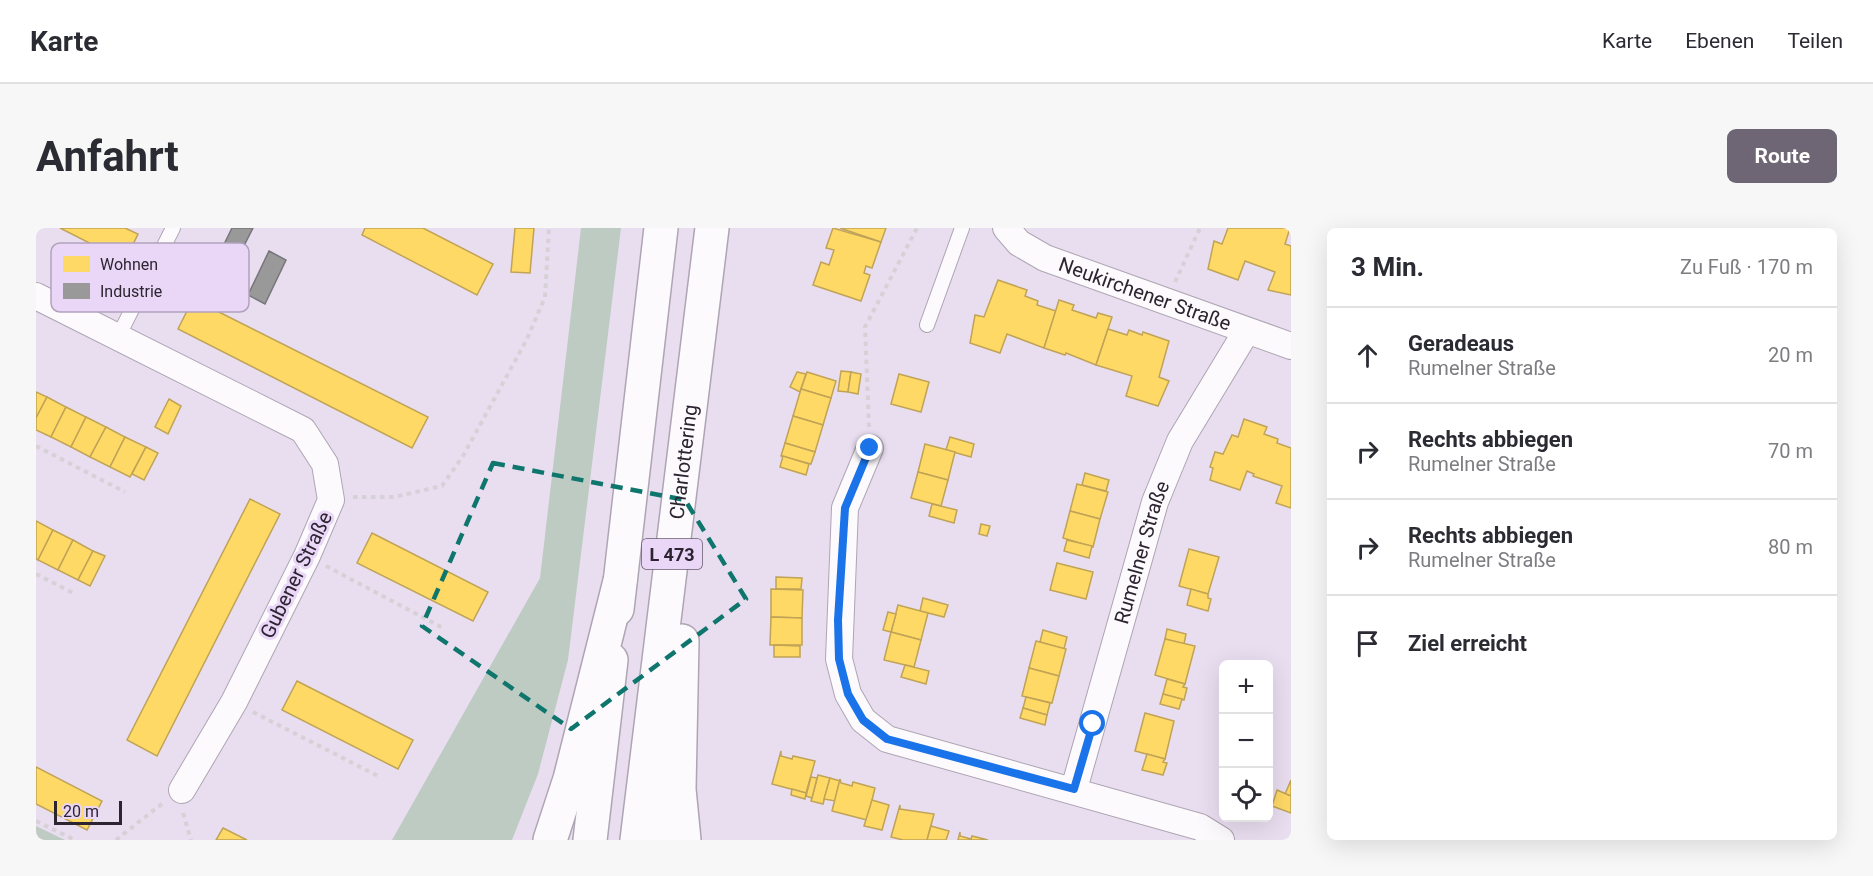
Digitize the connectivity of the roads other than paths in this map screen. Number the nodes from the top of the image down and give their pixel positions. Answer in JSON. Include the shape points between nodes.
{"nodes":[{"id":1,"x":173,"y":228,"type":"edge"},
{"id":2,"x":661,"y":228,"type":"edge"},
{"id":3,"x":712,"y":228,"type":"edge"},
{"id":4,"x":962,"y":228,"type":"edge"},
{"id":5,"x":1006,"y":228,"type":"edge"},
{"id":6,"x":166,"y":243,"type":"edge"},
{"id":7,"x":708,"y":267,"type":"junction"},
{"id":8,"x":36,"y":296,"type":"edge"},
{"id":9,"x":51,"y":304,"type":"edge"},
{"id":10,"x":67,"y":312,"type":"edge"},
{"id":11,"x":131,"y":312,"type":"edge"},
{"id":12,"x":927,"y":325,"type":"dead end"},
{"id":13,"x":1246,"y":332,"type":"junction"},
{"id":14,"x":118,"y":338,"type":"junction"},
{"id":15,"x":1291,"y":346,"type":"edge"},
{"id":16,"x":870,"y":448,"type":"road end"},
{"id":17,"x":620,"y":580,"type":"junction"},
{"id":18,"x":682,"y":640,"type":"junction"},
{"id":19,"x":1074,"y":789,"type":"junction"},
{"id":20,"x":182,"y":790,"type":"road end"},
{"id":21,"x":550,"y":840,"type":"edge"},
{"id":22,"x":590,"y":840,"type":"edge"},
{"id":23,"x":637,"y":840,"type":"edge"},
{"id":24,"x":661,"y":840,"type":"edge"},
{"id":25,"x":684,"y":840,"type":"edge"},
{"id":26,"x":1221,"y":840,"type":"edge"}],
"edges":[{"from":1,"to":6,"type":"lane"},
{"from":2,"to":17,"type":"highway","number":"L 473"},
{"from":3,"to":7,"type":"highway","name":"Charlottering","number":"L 473"},
{"from":4,"to":12,"type":"lane"},
{"from":5,"to":13,"type":"street","name":"Neukirchener Straße","via":[[1019,243],[1045,258]]},
{"from":7,"to":18,"type":"highway","via":[[709,425]]},
{"from":7,"to":23,"type":"highway","name":"Charlottering","number":"L 473"},
{"from":8,"to":9,"type":"street","name":"Gubener Straße"},
{"from":10,"to":14,"type":"street","name":"Gubener Straße"},
{"from":11,"to":14,"type":"lane"},
{"from":13,"to":15,"type":"street","name":"Neukirchener Straße"},
{"from":13,"to":19,"type":"street","name":"Rumelner Straße","via":[[1180,441],[1155,502]]},
{"from":14,"to":20,"type":"street","name":"Gubener Straße","via":[[303,430],[325,464],[331,500],[234,702]]},
{"from":16,"to":19,"type":"street","via":[[845,508],[839,649],[848,694],[863,720],[887,739]]},
{"from":17,"to":21,"type":"highway","via":[[570,779]]},
{"from":17,"to":22,"type":"highway","number":"L 473"},
{"from":18,"to":24,"type":"highway"},
{"from":18,"to":25,"type":"highway","via":[[680,789]]},
{"from":19,"to":26,"type":"street","via":[[1200,827]]}]}
